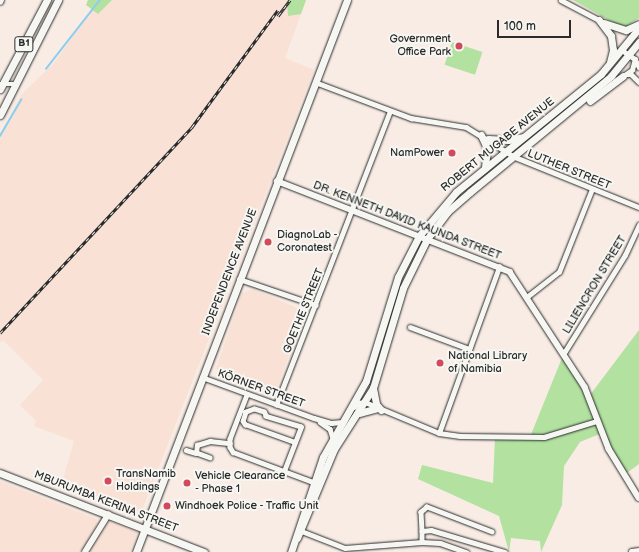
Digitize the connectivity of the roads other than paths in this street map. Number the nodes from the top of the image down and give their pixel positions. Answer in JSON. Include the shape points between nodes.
{"nodes":[{"id":1,"x":47,"y":0,"type":"edge"},
{"id":2,"x":58,"y":0,"type":"edge"},
{"id":3,"x":347,"y":0,"type":"edge"},
{"id":4,"x":561,"y":0,"type":"edge"},
{"id":5,"x":599,"y":20,"type":"junction"},
{"id":6,"x":639,"y":24,"type":"edge"},
{"id":7,"x":639,"y":28,"type":"edge"},
{"id":8,"x":639,"y":42,"type":"edge"},
{"id":9,"x":622,"y":50,"type":"junction"},
{"id":10,"x":632,"y":57,"type":"junction"},
{"id":11,"x":608,"y":66,"type":"junction"},
{"id":12,"x":639,"y":67,"type":"edge"},
{"id":13,"x":623,"y":76,"type":"junction"},
{"id":14,"x":316,"y":82,"type":"junction"},
{"id":15,"x":639,"y":82,"type":"edge"},
{"id":16,"x":17,"y":84,"type":"junction"},
{"id":17,"x":1,"y":85,"type":"edge"},
{"id":18,"x":390,"y":111,"type":"junction"},
{"id":19,"x":0,"y":115,"type":"edge"},
{"id":20,"x":543,"y":133,"type":"junction"},
{"id":21,"x":481,"y":135,"type":"junction"},
{"id":22,"x":526,"y":136,"type":"junction"},
{"id":23,"x":488,"y":139,"type":"junction"},
{"id":24,"x":506,"y":152,"type":"junction"},
{"id":25,"x":515,"y":157,"type":"junction"},
{"id":26,"x":485,"y":169,"type":"junction"},
{"id":27,"x":277,"y":181,"type":"junction"},
{"id":28,"x":592,"y":190,"type":"junction"},
{"id":29,"x":639,"y":206,"type":"edge"},
{"id":30,"x":353,"y":211,"type":"junction"},
{"id":31,"x":639,"y":225,"type":"edge"},
{"id":32,"x":419,"y":236,"type":"junction"},
{"id":33,"x":427,"y":239,"type":"junction"},
{"id":34,"x":499,"y":267,"type":"junction"},
{"id":35,"x":239,"y":279,"type":"junction"},
{"id":36,"x":528,"y":296,"type":"junction"},
{"id":37,"x":316,"y":305,"type":"junction"},
{"id":38,"x":410,"y":327,"type":"dead end"},
{"id":39,"x":469,"y":349,"type":"junction"},
{"id":40,"x":564,"y":353,"type":"junction"},
{"id":41,"x":202,"y":377,"type":"junction"},
{"id":42,"x":373,"y":388,"type":"junction"},
{"id":43,"x":247,"y":395,"type":"junction"},
{"id":44,"x":366,"y":402,"type":"junction"},
{"id":45,"x":276,"y":405,"type":"junction"},
{"id":46,"x":354,"y":407,"type":"junction"},
{"id":47,"x":379,"y":409,"type":"junction"},
{"id":48,"x":356,"y":416,"type":"junction"},
{"id":49,"x":314,"y":418,"type":"junction"},
{"id":50,"x":344,"y":421,"type":"junction"},
{"id":51,"x":597,"y":421,"type":"junction"},
{"id":52,"x":439,"y":433,"type":"junction"},
{"id":53,"x":333,"y":438,"type":"junction"},
{"id":54,"x":295,"y":442,"type":"junction"},
{"id":55,"x":230,"y":445,"type":"junction"},
{"id":56,"x":186,"y":450,"type":"dead end"},
{"id":57,"x":196,"y":453,"type":"junction"},
{"id":58,"x":210,"y":458,"type":"dead end"},
{"id":59,"x":284,"y":471,"type":"junction"},
{"id":60,"x":0,"y":474,"type":"edge"},
{"id":61,"x":317,"y":484,"type":"junction"},
{"id":62,"x":639,"y":498,"type":"edge"},
{"id":63,"x":108,"y":515,"type":"junction"},
{"id":64,"x":145,"y":529,"type":"junction"},
{"id":65,"x":300,"y":530,"type":"junction"},
{"id":66,"x":422,"y":531,"type":"junction"},
{"id":67,"x":492,"y":532,"type":"dead end"},
{"id":68,"x":422,"y":542,"type":"junction"},
{"id":69,"x":362,"y":548,"type":"junction"},
{"id":70,"x":639,"y":550,"type":"edge"},
{"id":71,"x":85,"y":552,"type":"edge"},
{"id":72,"x":136,"y":552,"type":"edge"},
{"id":73,"x":204,"y":552,"type":"edge"},
{"id":74,"x":291,"y":552,"type":"edge"},
{"id":75,"x":356,"y":552,"type":"edge"},
{"id":76,"x":466,"y":552,"type":"edge"},
{"id":77,"x":505,"y":552,"type":"edge"},
{"id":78,"x":629,"y":552,"type":"edge"},
{"id":79,"x":632,"y":552,"type":"edge"}],
"edges":[{"from":1,"to":17,"type":"main road","number":"B1"},
{"from":2,"to":16,"type":"main road","number":"B1"},
{"from":3,"to":14,"type":"main road","name":"INDEPENDENCE AVENUE"},
{"from":4,"to":5,"type":"street"},
{"from":5,"to":6,"type":"main road","via":[[619,30],[626,30]]},
{"from":5,"to":11,"type":"main road","via":[[608,30],[612,43]]},
{"from":7,"to":9,"type":"main road","name":"ROBERT MUGABE AVENUE"},
{"from":8,"to":10,"type":"main road","name":"ROBERT MUGABE AVENUE"},
{"from":9,"to":10,"type":"street"},
{"from":9,"to":11,"type":"main road","name":"ROBERT MUGABE AVENUE"},
{"from":10,"to":12,"type":"street"},
{"from":10,"to":13,"type":"street","via":[[632,70]]},
{"from":10,"to":20,"type":"main road","name":"ROBERT MUGABE AVENUE"},
{"from":11,"to":22,"type":"main road","name":"ROBERT MUGABE AVENUE"},
{"from":13,"to":15,"type":"street","via":[[632,75]]},
{"from":13,"to":20,"type":"main road","via":[[551,130]]},
{"from":14,"to":18,"type":"street","name":"LUTHER STREET"},
{"from":14,"to":27,"type":"main road","name":"INDEPENDENCE AVENUE"},
{"from":16,"to":17,"type":"street"},
{"from":16,"to":19,"type":"main road","number":"B1"},
{"from":18,"to":21,"type":"street","name":"LUTHER STREET","via":[[411,118],[466,127]]},
{"from":18,"to":30,"type":"street","name":"GOETHE STREET"},
{"from":20,"to":25,"type":"main road","name":"ROBERT MUGABE AVENUE"},
{"from":21,"to":23,"type":"street","name":"LUTHER STREET"},
{"from":21,"to":26,"type":"main road","via":[[487,148]]},
{"from":22,"to":23,"type":"main road","via":[[508,140]]},
{"from":22,"to":24,"type":"main road","name":"ROBERT MUGABE AVENUE"},
{"from":23,"to":24,"type":"street","name":"LUTHER STREET"},
{"from":24,"to":25,"type":"street","name":"LUTHER STREET"},
{"from":24,"to":26,"type":"main road","name":"ROBERT MUGABE AVENUE"},
{"from":25,"to":28,"type":"street","name":"LUTHER STREET"},
{"from":25,"to":33,"type":"main road","name":"ROBERT MUGABE AVENUE","via":[[452,208]]},
{"from":26,"to":32,"type":"main road","name":"ROBERT MUGABE AVENUE","via":[[456,192]]},
{"from":27,"to":30,"type":"street","name":"DR. KENNETH DAVID KAUNDA STREET"},
{"from":27,"to":35,"type":"main road","name":"INDEPENDENCE AVENUE"},
{"from":28,"to":29,"type":"street","name":"LUTHER STREET"},
{"from":28,"to":36,"type":"street","via":[[560,272]]},
{"from":30,"to":32,"type":"street","name":"DR. KENNETH DAVID KAUNDA STREET"},
{"from":30,"to":37,"type":"street","name":"GOETHE STREET"},
{"from":31,"to":40,"type":"street","name":"LILIENCRON STREET","via":[[625,255]]},
{"from":32,"to":33,"type":"street","name":"DR. KENNETH DAVID KAUNDA STREET"},
{"from":32,"to":46,"type":"main road","name":"ROBERT MUGABE AVENUE","via":[[398,277],[371,368]]},
{"from":33,"to":34,"type":"street","name":"DR. KENNETH DAVID KAUNDA STREET"},
{"from":33,"to":42,"type":"main road","name":"ROBERT MUGABE AVENUE","via":[[403,288]]},
{"from":34,"to":36,"type":"street","name":"DR. KENNETH DAVID KAUNDA STREET","via":[[510,272]]},
{"from":34,"to":39,"type":"street"},
{"from":35,"to":37,"type":"street"},
{"from":35,"to":41,"type":"main road","name":"INDEPENDENCE AVENUE"},
{"from":36,"to":40,"type":"street","name":"DR. KENNETH DAVID KAUNDA STREET"},
{"from":37,"to":45,"type":"street","name":"GOETHE STREET"},
{"from":38,"to":39,"type":"street"},
{"from":39,"to":52,"type":"street"},
{"from":40,"to":51,"type":"street","name":"DR. KENNETH DAVID KAUNDA STREET","via":[[590,396]]},
{"from":41,"to":43,"type":"street","name":"KÖRNER STREET"},
{"from":41,"to":64,"type":"main road","name":"INDEPENDENCE AVENUE"},
{"from":42,"to":44,"type":"main road","name":"ROBERT MUGABE AVENUE"},
{"from":42,"to":47,"type":"main road"},
{"from":43,"to":45,"type":"street","name":"KÖRNER STREET"},
{"from":43,"to":55,"type":"street"},
{"from":44,"to":46,"type":"street","via":[[358,403]]},
{"from":44,"to":47,"type":"street"},
{"from":44,"to":48,"type":"main road","name":"ROBERT MUGABE AVENUE"},
{"from":45,"to":49,"type":"street","name":"KÖRNER STREET"},
{"from":46,"to":50,"type":"main road","name":"ROBERT MUGABE AVENUE"},
{"from":47,"to":48,"type":"main road","via":[[362,411]]},
{"from":47,"to":52,"type":"street"},
{"from":48,"to":61,"type":"main road","name":"ROBERT MUGABE AVENUE","via":[[334,449]]},
{"from":49,"to":50,"type":"street","name":"KÖRNER STREET","via":[[335,423]]},
{"from":49,"to":53,"type":"street","name":"KÖRNER STREET","via":[[330,429]]},
{"from":50,"to":53,"type":"main road","name":"ROBERT MUGABE AVENUE"},
{"from":51,"to":52,"type":"street","via":[[544,437],[460,436]]},
{"from":51,"to":62,"type":"street","name":"DR. KENNETH DAVID KAUNDA STREET","via":[[609,449]]},
{"from":53,"to":61,"type":"main road","name":"ROBERT MUGABE AVENUE"},
{"from":54,"to":54,"type":"street","via":[[245,424],[243,422],[246,412],[254,409],[264,412],[266,416],[299,425]]},
{"from":54,"to":59,"type":"street"},
{"from":55,"to":57,"type":"street","via":[[200,442]]},
{"from":55,"to":59,"type":"street","via":[[233,452]]},
{"from":56,"to":57,"type":"street"},
{"from":57,"to":58,"type":"street"},
{"from":59,"to":61,"type":"street"},
{"from":60,"to":63,"type":"main road","name":"MBURUMBA KERINA STREET"},
{"from":61,"to":65,"type":"main road","name":"ROBERT MUGABE AVENUE"},
{"from":63,"to":64,"type":"main road","name":"MBURUMBA KERINA STREET"},
{"from":63,"to":71,"type":"street"},
{"from":64,"to":72,"type":"main road","name":"INDEPENDENCE AVENUE"},
{"from":64,"to":73,"type":"main road","name":"MBURUMBA KERINA STREET"},
{"from":65,"to":69,"type":"street","via":[[345,548]]},
{"from":65,"to":74,"type":"main road","name":"ROBERT MUGABE AVENUE"},
{"from":66,"to":67,"type":"street","via":[[421,512],[427,507],[473,527]]},
{"from":66,"to":68,"type":"street"},
{"from":66,"to":77,"type":"street","via":[[431,530]]},
{"from":68,"to":69,"type":"street"},
{"from":68,"to":76,"type":"street","via":[[440,543]]},
{"from":69,"to":75,"type":"street"},
{"from":70,"to":78,"type":"street"},
{"from":70,"to":79,"type":"street"}]}
